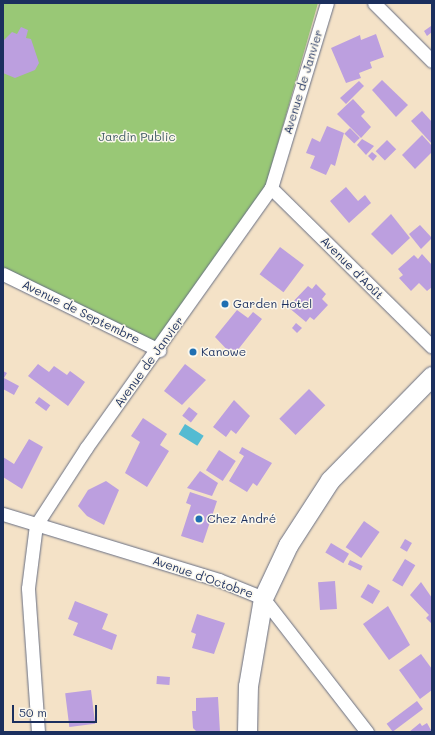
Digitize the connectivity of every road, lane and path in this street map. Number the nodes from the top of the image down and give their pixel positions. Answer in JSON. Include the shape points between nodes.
{"nodes":[{"id":1,"x":327,"y":3,"type":"edge"},
{"id":2,"x":374,"y":3,"type":"edge"},
{"id":3,"x":432,"y":61,"type":"edge"},
{"id":4,"x":271,"y":188,"type":"junction"},
{"id":5,"x":3,"y":274,"type":"edge"},
{"id":6,"x":432,"y":347,"type":"edge"},
{"id":7,"x":159,"y":350,"type":"junction"},
{"id":8,"x":432,"y":376,"type":"edge"},
{"id":9,"x":3,"y":514,"type":"edge"},
{"id":10,"x":36,"y":525,"type":"junction"},
{"id":11,"x":263,"y":598,"type":"junction"},
{"id":12,"x":38,"y":732,"type":"edge"},
{"id":13,"x":247,"y":732,"type":"edge"},
{"id":14,"x":367,"y":732,"type":"edge"}],
"edges":[{"from":1,"to":4,"type":"street","name":"Avenue de Janvier"},
{"from":2,"to":3,"type":"street"},
{"from":4,"to":6,"type":"street","name":"Avenue d'Août"},
{"from":4,"to":7,"type":"street","name":"Avenue de Janvier"},
{"from":5,"to":7,"type":"street","name":"Avenue de Septembre"},
{"from":7,"to":10,"type":"street","name":"Avenue de Janvier","via":[[86,448]]},
{"from":8,"to":11,"type":"street","via":[[330,480],[288,545]]},
{"from":9,"to":10,"type":"street","name":"Avenue d'Octobre"},
{"from":10,"to":11,"type":"street","name":"Avenue d'Octobre","via":[[219,580]]},
{"from":10,"to":12,"type":"street","name":"Avenue de Janvier","via":[[28,588]]},
{"from":11,"to":13,"type":"street","via":[[248,686]]},
{"from":11,"to":14,"type":"street","name":"Avenue d'Octobre"}]}
